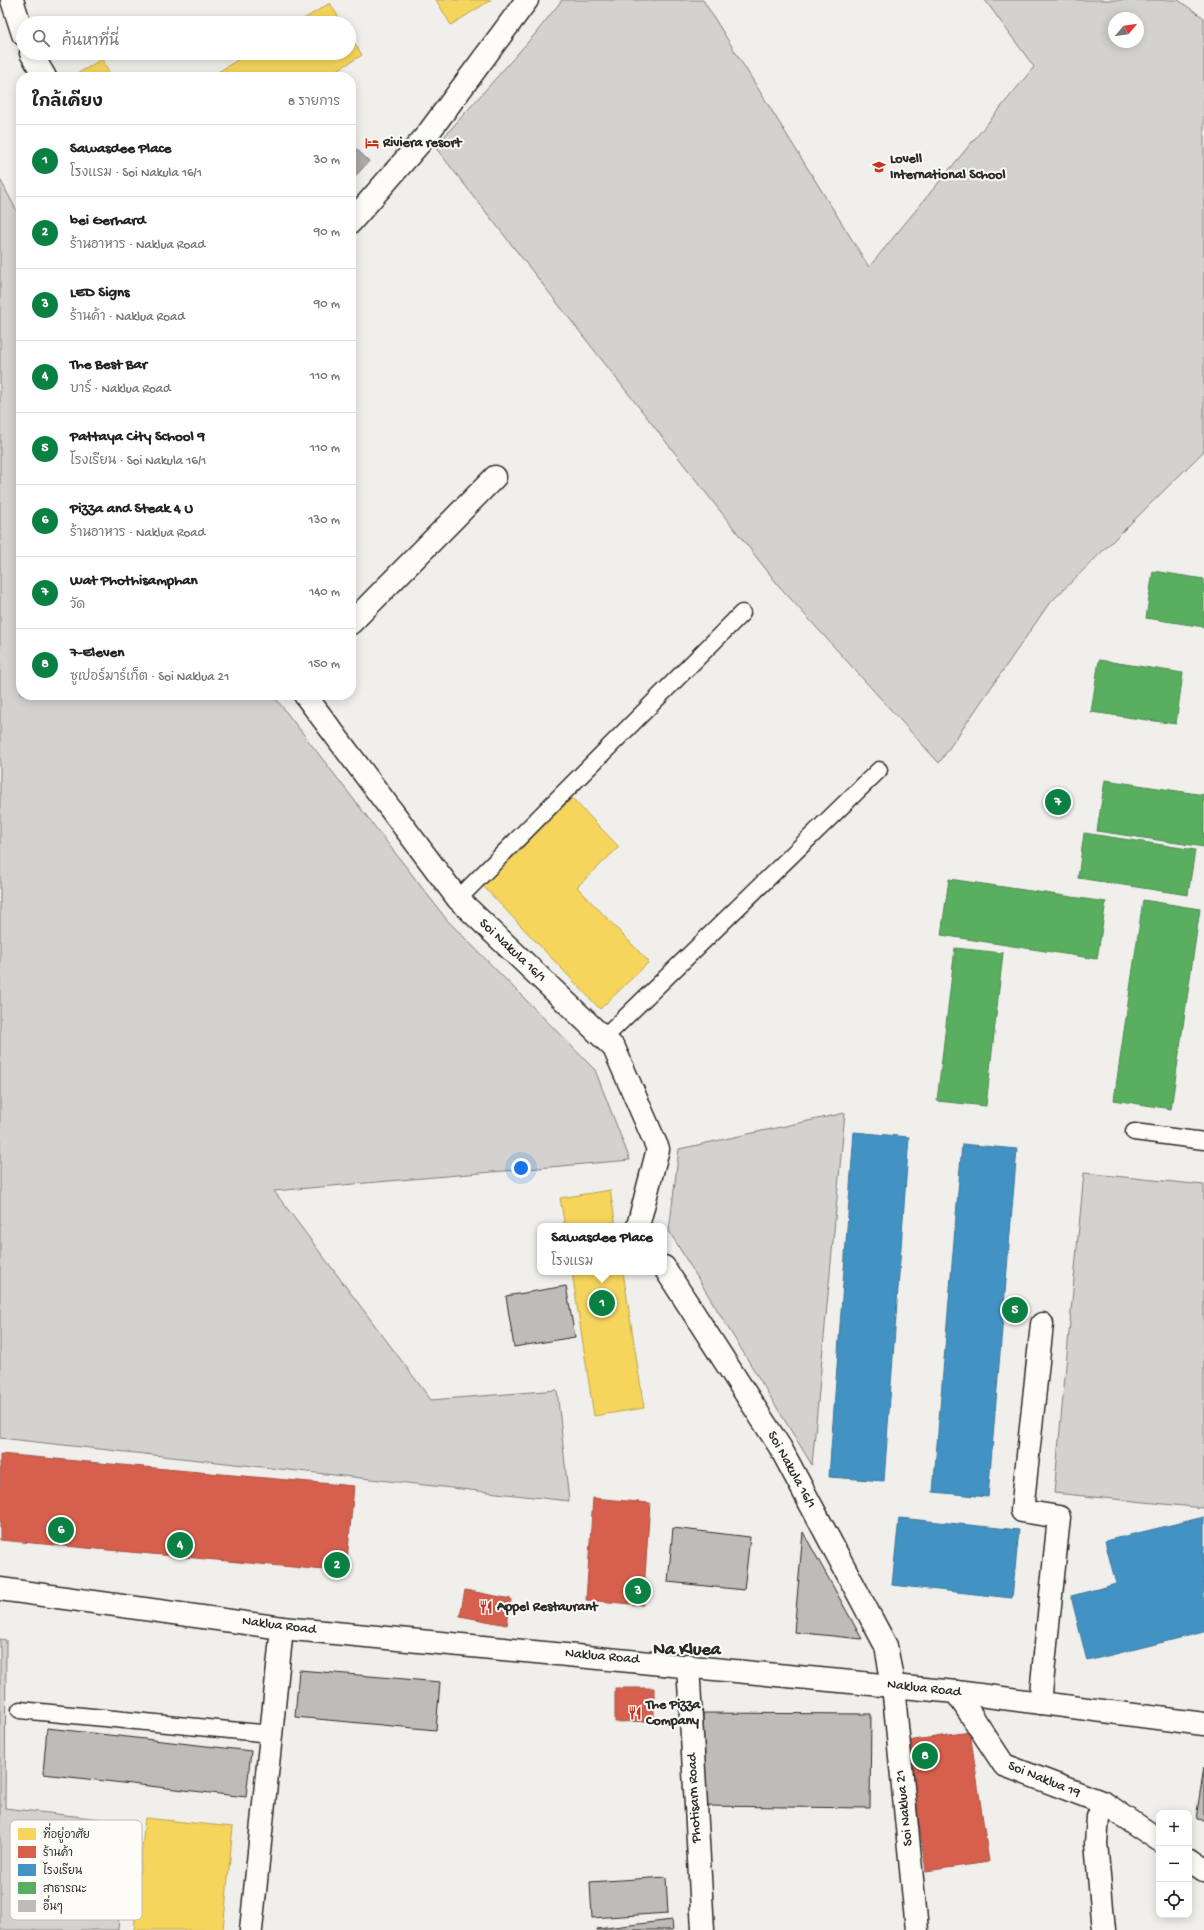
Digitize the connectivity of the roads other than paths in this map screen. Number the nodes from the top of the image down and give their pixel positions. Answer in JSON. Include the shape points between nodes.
{"nodes":[{"id":1,"x":12,"y":0,"type":"edge"},
{"id":2,"x":527,"y":0,"type":"edge"},
{"id":3,"x":17,"y":16,"type":"edge"},
{"id":4,"x":35,"y":60,"type":"edge"},
{"id":5,"x":42,"y":72,"type":"edge"},
{"id":6,"x":356,"y":216,"type":"edge"},
{"id":7,"x":495,"y":477,"type":"dead end"},
{"id":8,"x":742,"y":613,"type":"dead end"},
{"id":9,"x":356,"y":618,"type":"edge"},
{"id":10,"x":309,"y":700,"type":"edge"},
{"id":11,"x":879,"y":770,"type":"dead end"},
{"id":12,"x":458,"y":899,"type":"junction"},
{"id":13,"x":604,"y":1038,"type":"junction"},
{"id":14,"x":1134,"y":1132,"type":"dead end"},
{"id":15,"x":1204,"y":1142,"type":"edge"},
{"id":16,"x":639,"y":1223,"type":"edge"},
{"id":17,"x":667,"y":1272,"type":"edge"},
{"id":18,"x":1042,"y":1324,"type":"dead end"},
{"id":19,"x":0,"y":1589,"type":"edge"},
{"id":20,"x":282,"y":1628,"type":"junction"},
{"id":21,"x":688,"y":1665,"type":"junction"},
{"id":22,"x":893,"y":1685,"type":"junction"},
{"id":23,"x":956,"y":1692,"type":"junction"},
{"id":24,"x":1040,"y":1703,"type":"junction"},
{"id":25,"x":20,"y":1710,"type":"dead end"},
{"id":26,"x":1204,"y":1724,"type":"edge"},
{"id":27,"x":271,"y":1734,"type":"junction"},
{"id":28,"x":1104,"y":1803,"type":"junction"},
{"id":29,"x":1156,"y":1838,"type":"edge"},
{"id":30,"x":1192,"y":1862,"type":"edge"},
{"id":31,"x":1204,"y":1870,"type":"edge"},
{"id":32,"x":251,"y":1930,"type":"edge"},
{"id":33,"x":703,"y":1930,"type":"edge"},
{"id":34,"x":917,"y":1930,"type":"edge"},
{"id":35,"x":1104,"y":1930,"type":"edge"}],
"edges":[{"from":1,"to":3,"type":"street"},
{"from":2,"to":6,"type":"street","via":[[426,136]]},
{"from":4,"to":5,"type":"street"},
{"from":7,"to":9,"type":"street"},
{"from":8,"to":12,"type":"lane"},
{"from":10,"to":12,"type":"street","name":"Soi Nakula 16/1"},
{"from":11,"to":13,"type":"lane"},
{"from":12,"to":13,"type":"street","name":"Soi Nakula 16/1"},
{"from":13,"to":16,"type":"street","name":"Soi Nakula 16/1","via":[[614,1048],[658,1149]]},
{"from":14,"to":15,"type":"lane"},
{"from":17,"to":22,"type":"street","name":"Soi Nakula 16/1","via":[[780,1447],[886,1646]]},
{"from":18,"to":24,"type":"street","via":[[1022,1511],[1059,1517]]},
{"from":19,"to":20,"type":"street","name":"Naklua Road"},
{"from":20,"to":21,"type":"street","name":"Naklua Road"},
{"from":20,"to":27,"type":"street"},
{"from":21,"to":22,"type":"street","name":"Naklua Road"},
{"from":21,"to":33,"type":"street","name":"Photisarn Road"},
{"from":22,"to":23,"type":"street","name":"Naklua Road"},
{"from":22,"to":34,"type":"street","name":"Soi Naklua 21"},
{"from":23,"to":24,"type":"street","name":"Naklua Road"},
{"from":23,"to":28,"type":"street","name":"Soi Naklua 19","via":[[1004,1764]]},
{"from":24,"to":26,"type":"street","name":"Naklua Road"},
{"from":25,"to":27,"type":"lane"},
{"from":27,"to":32,"type":"street"},
{"from":28,"to":29,"type":"street","name":"Soi Naklua 19"},
{"from":28,"to":35,"type":"street","via":[[1098,1816],[1096,1843]]},
{"from":30,"to":31,"type":"street"}]}
